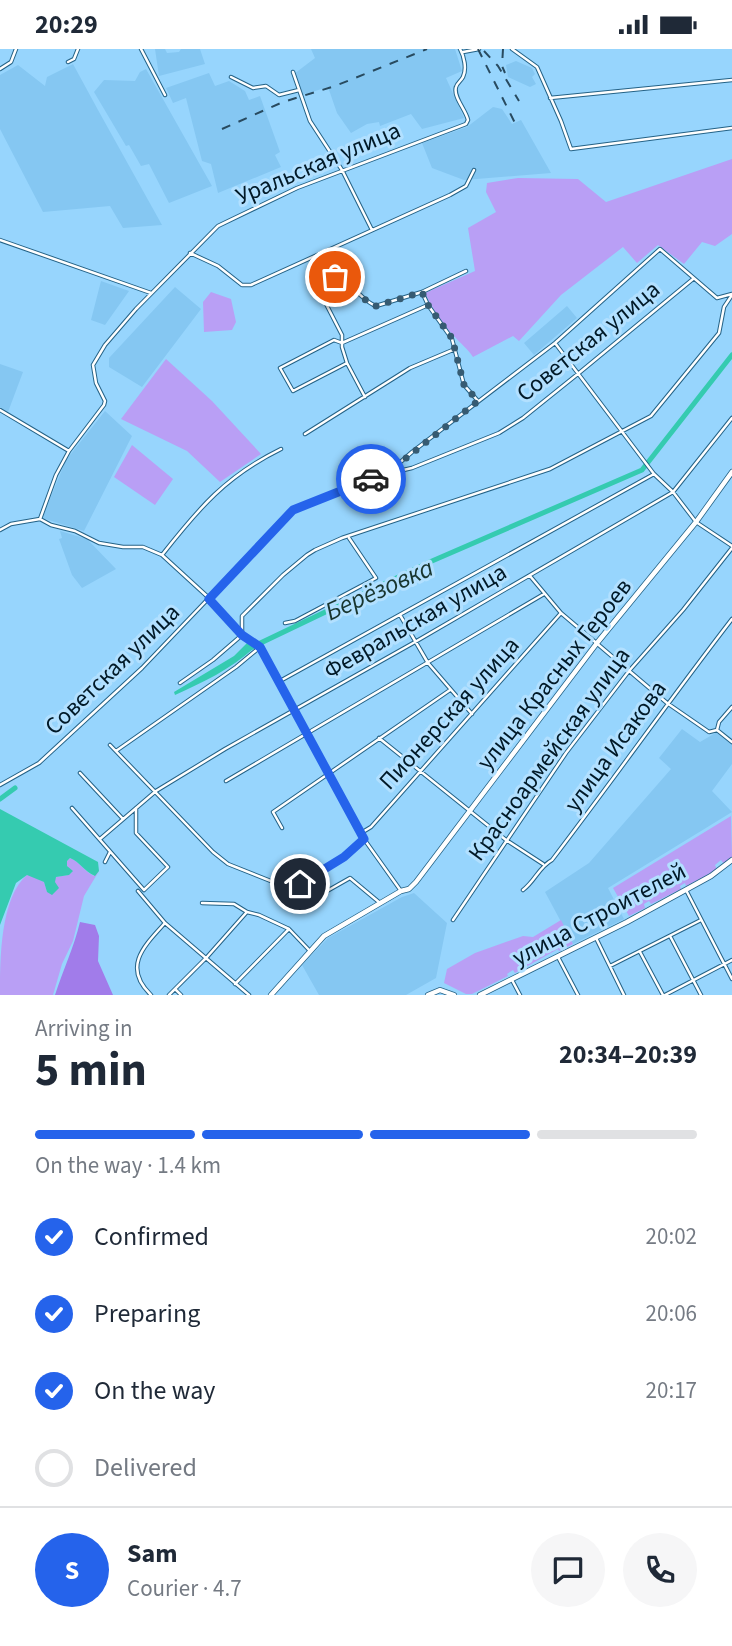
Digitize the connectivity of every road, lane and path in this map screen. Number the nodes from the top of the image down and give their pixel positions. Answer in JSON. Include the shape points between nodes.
{"nodes":[{"id":1,"x":16,"y":49,"type":"edge"},
{"id":2,"x":78,"y":49,"type":"edge"},
{"id":3,"x":141,"y":49,"type":"edge"},
{"id":4,"x":479,"y":49,"type":"edge"},
{"id":5,"x":512,"y":49,"type":"edge"},
{"id":6,"x":461,"y":50,"type":"edge"},
{"id":7,"x":68,"y":62,"type":"dead end"},
{"id":8,"x":0,"y":69,"type":"edge"},
{"id":9,"x":293,"y":72,"type":"dead end"},
{"id":10,"x":231,"y":77,"type":"dead end"},
{"id":11,"x":732,"y":80,"type":"edge"},
{"id":12,"x":299,"y":90,"type":"junction"},
{"id":13,"x":165,"y":96,"type":"dead end"},
{"id":14,"x":550,"y":98,"type":"junction"},
{"id":15,"x":732,"y":128,"type":"edge"},
{"id":16,"x":342,"y":170,"type":"junction"},
{"id":17,"x":474,"y":170,"type":"dead end"},
{"id":18,"x":372,"y":230,"type":"junction"},
{"id":19,"x":0,"y":240,"type":"edge"},
{"id":20,"x":335,"y":247,"type":"junction"},
{"id":21,"x":190,"y":253,"type":"junction"},
{"id":22,"x":466,"y":271,"type":"dead end"},
{"id":23,"x":693,"y":279,"type":"junction"},
{"id":24,"x":422,"y":292,"type":"junction"},
{"id":25,"x":151,"y":293,"type":"junction"},
{"id":26,"x":732,"y":294,"type":"edge"},
{"id":27,"x":324,"y":300,"type":"dead end"},
{"id":28,"x":428,"y":305,"type":"junction"},
{"id":29,"x":342,"y":343,"type":"junction"},
{"id":30,"x":555,"y":343,"type":"junction"},
{"id":31,"x":455,"y":349,"type":"junction"},
{"id":32,"x":347,"y":363,"type":"junction"},
{"id":33,"x":579,"y":373,"type":"junction"},
{"id":34,"x":365,"y":397,"type":"junction"},
{"id":35,"x":478,"y":401,"type":"junction"},
{"id":36,"x":0,"y":410,"type":"edge"},
{"id":37,"x":732,"y":418,"type":"edge"},
{"id":38,"x":622,"y":433,"type":"junction"},
{"id":39,"x":305,"y":434,"type":"dead end"},
{"id":40,"x":281,"y":449,"type":"dead end"},
{"id":41,"x":69,"y":451,"type":"junction"},
{"id":42,"x":732,"y":472,"type":"edge"},
{"id":43,"x":386,"y":474,"type":"junction"},
{"id":44,"x":654,"y":474,"type":"junction"},
{"id":45,"x":673,"y":492,"type":"junction"},
{"id":46,"x":40,"y":519,"type":"junction"},
{"id":47,"x":696,"y":522,"type":"junction"},
{"id":48,"x":0,"y":530,"type":"edge"},
{"id":49,"x":349,"y":537,"type":"junction"},
{"id":50,"x":732,"y":547,"type":"edge"},
{"id":51,"x":162,"y":555,"type":"junction"},
{"id":52,"x":530,"y":576,"type":"junction"},
{"id":53,"x":544,"y":594,"type":"junction"},
{"id":54,"x":209,"y":599,"type":"junction"},
{"id":55,"x":561,"y":613,"type":"junction"},
{"id":56,"x":400,"y":615,"type":"junction"},
{"id":57,"x":732,"y":619,"type":"edge"},
{"id":58,"x":285,"y":623,"type":"dead end"},
{"id":59,"x":242,"y":635,"type":"junction"},
{"id":60,"x":415,"y":642,"type":"junction"},
{"id":61,"x":597,"y":643,"type":"junction"},
{"id":62,"x":260,"y":647,"type":"junction"},
{"id":63,"x":428,"y":663,"type":"junction"},
{"id":64,"x":629,"y":671,"type":"junction"},
{"id":65,"x":280,"y":681,"type":"junction"},
{"id":66,"x":180,"y":683,"type":"dead end"},
{"id":67,"x":450,"y":690,"type":"junction"},
{"id":68,"x":667,"y":703,"type":"junction"},
{"id":69,"x":732,"y":706,"type":"edge"},
{"id":70,"x":295,"y":710,"type":"junction"},
{"id":71,"x":472,"y":714,"type":"junction"},
{"id":72,"x":717,"y":730,"type":"junction"},
{"id":73,"x":306,"y":735,"type":"junction"},
{"id":74,"x":379,"y":738,"type":"junction"},
{"id":75,"x":732,"y":742,"type":"edge"},
{"id":76,"x":110,"y":745,"type":"dead end"},
{"id":77,"x":116,"y":751,"type":"junction"},
{"id":78,"x":80,"y":773,"type":"dead end"},
{"id":79,"x":328,"y":773,"type":"junction"},
{"id":80,"x":419,"y":773,"type":"junction"},
{"id":81,"x":226,"y":781,"type":"dead end"},
{"id":82,"x":0,"y":785,"type":"edge"},
{"id":83,"x":156,"y":791,"type":"junction"},
{"id":84,"x":72,"y":808,"type":"dead end"},
{"id":85,"x":136,"y":809,"type":"junction"},
{"id":86,"x":470,"y":812,"type":"junction"},
{"id":87,"x":123,"y":819,"type":"junction"},
{"id":88,"x":282,"y":828,"type":"dead end"},
{"id":89,"x":361,"y":833,"type":"junction"},
{"id":90,"x":100,"y":839,"type":"junction"},
{"id":91,"x":364,"y":839,"type":"junction"},
{"id":92,"x":506,"y":840,"type":"junction"},
{"id":93,"x":110,"y":851,"type":"junction"},
{"id":94,"x":732,"y":860,"type":"edge"},
{"id":95,"x":106,"y":862,"type":"dead end"},
{"id":96,"x":544,"y":864,"type":"junction"},
{"id":97,"x":294,"y":889,"type":"junction"},
{"id":98,"x":523,"y":890,"type":"dead end"},
{"id":99,"x":686,"y":890,"type":"junction"},
{"id":100,"x":138,"y":891,"type":"dead end"},
{"id":101,"x":401,"y":891,"type":"junction"},
{"id":102,"x":202,"y":903,"type":"dead end"},
{"id":103,"x":380,"y":904,"type":"junction"},
{"id":104,"x":247,"y":912,"type":"junction"},
{"id":105,"x":453,"y":920,"type":"dead end"},
{"id":106,"x":701,"y":920,"type":"junction"},
{"id":107,"x":166,"y":923,"type":"junction"},
{"id":108,"x":289,"y":929,"type":"junction"},
{"id":109,"x":670,"y":936,"type":"junction"},
{"id":110,"x":596,"y":938,"type":"junction"},
{"id":111,"x":310,"y":951,"type":"junction"},
{"id":112,"x":640,"y":951,"type":"junction"},
{"id":113,"x":207,"y":957,"type":"junction"},
{"id":114,"x":558,"y":957,"type":"junction"},
{"id":115,"x":732,"y":960,"type":"edge"},
{"id":116,"x":724,"y":964,"type":"junction"},
{"id":117,"x":610,"y":966,"type":"junction"},
{"id":118,"x":732,"y":979,"type":"edge"},
{"id":119,"x":512,"y":980,"type":"junction"},
{"id":120,"x":693,"y":980,"type":"junction"},
{"id":121,"x":234,"y":985,"type":"junction"},
{"id":122,"x":175,"y":989,"type":"junction"},
{"id":123,"x":151,"y":995,"type":"edge"},
{"id":124,"x":169,"y":995,"type":"edge"},
{"id":125,"x":181,"y":995,"type":"edge"},
{"id":126,"x":248,"y":995,"type":"edge"},
{"id":127,"x":271,"y":995,"type":"edge"},
{"id":128,"x":428,"y":995,"type":"edge"},
{"id":129,"x":454,"y":995,"type":"edge"},
{"id":130,"x":480,"y":995,"type":"edge"},
{"id":131,"x":520,"y":995,"type":"edge"},
{"id":132,"x":578,"y":995,"type":"edge"},
{"id":133,"x":624,"y":995,"type":"edge"},
{"id":134,"x":664,"y":995,"type":"edge"},
{"id":135,"x":701,"y":995,"type":"edge"}],
"edges":[{"from":1,"to":8,"type":"street","via":[[11,62]]},
{"from":2,"to":7,"type":"street"},
{"from":3,"to":13,"type":"street"},
{"from":4,"to":6,"type":"street"},
{"from":5,"to":14,"type":"street","via":[[537,67]]},
{"from":6,"to":16,"type":"street","name":"Уральская улица","via":[[465,69],[456,91],[466,124]]},
{"from":9,"to":12,"type":"street"},
{"from":10,"to":12,"type":"street","via":[[253,88],[266,86],[279,96]]},
{"from":11,"to":14,"type":"street"},
{"from":12,"to":16,"type":"street","via":[[310,121]]},
{"from":14,"to":15,"type":"street","via":[[571,149]]},
{"from":16,"to":18,"type":"street"},
{"from":16,"to":21,"type":"street","name":"Уральская улица","via":[[218,226]]},
{"from":17,"to":18,"type":"street","via":[[466,186]]},
{"from":18,"to":20,"type":"street"},
{"from":19,"to":25,"type":"street"},
{"from":20,"to":21,"type":"street","via":[[267,279],[242,285],[218,266]]},
{"from":20,"to":24,"type":"street","via":[[329,260],[335,277],[369,303],[376,306]]},
{"from":21,"to":25,"type":"street","name":"Уральская улица"},
{"from":22,"to":24,"type":"street"},
{"from":23,"to":26,"type":"street","via":[[717,298]]},
{"from":23,"to":30,"type":"street","via":[[660,249]]},
{"from":23,"to":33,"type":"street","name":"Советская улица"},
{"from":24,"to":28,"type":"street"},
{"from":25,"to":41,"type":"street","name":"Уральская улица","via":[[93,365],[104,405]]},
{"from":26,"to":38,"type":"street","via":[[719,333],[651,416]]},
{"from":27,"to":29,"type":"street"},
{"from":28,"to":29,"type":"street"},
{"from":28,"to":31,"type":"street"},
{"from":29,"to":32,"type":"street"},
{"from":29,"to":32,"type":"street","via":[[334,340],[280,368],[293,391]]},
{"from":30,"to":33,"type":"street"},
{"from":30,"to":35,"type":"street"},
{"from":31,"to":34,"type":"street","via":[[410,368]]},
{"from":31,"to":35,"type":"street","via":[[464,385]]},
{"from":32,"to":34,"type":"street"},
{"from":33,"to":38,"type":"street"},
{"from":33,"to":43,"type":"street","name":"Советская улица","via":[[499,433]]},
{"from":34,"to":39,"type":"street"},
{"from":35,"to":43,"type":"street"},
{"from":36,"to":41,"type":"street"},
{"from":37,"to":45,"type":"street","name":"Февральская улица"},
{"from":38,"to":44,"type":"street"},
{"from":38,"to":49,"type":"street","via":[[550,469]]},
{"from":40,"to":51,"type":"street","via":[[211,495]]},
{"from":41,"to":46,"type":"street"},
{"from":42,"to":47,"type":"main road","name":"улица Красных Героев"},
{"from":43,"to":54,"type":"street","name":"Советская улица","via":[[293,510]]},
{"from":44,"to":45,"type":"street"},
{"from":44,"to":56,"type":"street"},
{"from":45,"to":47,"type":"street"},
{"from":45,"to":52,"type":"street","name":"Февральская улица"},
{"from":46,"to":48,"type":"street"},
{"from":46,"to":51,"type":"street","via":[[99,543],[143,547]]},
{"from":47,"to":50,"type":"street"},
{"from":47,"to":61,"type":"main road","name":"улица Красных Героев"},
{"from":49,"to":58,"type":"street","via":[[376,578]]},
{"from":49,"to":59,"type":"street","via":[[307,555],[283,575],[242,616]]},
{"from":50,"to":64,"type":"street","name":"Красноармейская улица"},
{"from":51,"to":54,"type":"street"},
{"from":52,"to":53,"type":"street"},
{"from":52,"to":60,"type":"street","name":"Февральская улица"},
{"from":53,"to":55,"type":"street"},
{"from":53,"to":63,"type":"street"},
{"from":54,"to":59,"type":"street"},
{"from":54,"to":82,"type":"street","name":"Советская улица","via":[[39,763]]},
{"from":55,"to":61,"type":"street"},
{"from":55,"to":71,"type":"street","name":"Пионерская улица"},
{"from":56,"to":60,"type":"street"},
{"from":56,"to":65,"type":"street"},
{"from":57,"to":68,"type":"street","name":"улица Исакова"},
{"from":59,"to":62,"type":"street"},
{"from":59,"to":66,"type":"street"},
{"from":60,"to":63,"type":"street"},
{"from":60,"to":70,"type":"street","name":"Февральская улица"},
{"from":61,"to":64,"type":"street"},
{"from":61,"to":86,"type":"main road","name":"улица Красных Героев"},
{"from":62,"to":65,"type":"street"},
{"from":62,"to":77,"type":"street"},
{"from":63,"to":67,"type":"street"},
{"from":63,"to":73,"type":"street"},
{"from":64,"to":68,"type":"street"},
{"from":64,"to":92,"type":"street","name":"Красноармейская улица"},
{"from":65,"to":70,"type":"street"},
{"from":67,"to":71,"type":"street"},
{"from":67,"to":74,"type":"street"},
{"from":68,"to":72,"type":"street","via":[[709,732]]},
{"from":68,"to":96,"type":"street","name":"улица Исакова","via":[[611,783],[552,860]]},
{"from":69,"to":72,"type":"street"},
{"from":70,"to":73,"type":"street"},
{"from":70,"to":83,"type":"street","name":"Февральская улица"},
{"from":71,"to":80,"type":"street","name":"Пионерская улица"},
{"from":72,"to":75,"type":"street"},
{"from":73,"to":79,"type":"street"},
{"from":73,"to":81,"type":"street"},
{"from":74,"to":79,"type":"street"},
{"from":74,"to":80,"type":"street"},
{"from":76,"to":77,"type":"street"},
{"from":77,"to":83,"type":"street"},
{"from":78,"to":87,"type":"street"},
{"from":79,"to":88,"type":"street","via":[[273,812]]},
{"from":79,"to":89,"type":"street"},
{"from":80,"to":86,"type":"street"},
{"from":80,"to":89,"type":"street","name":"Пионерская улица"},
{"from":83,"to":85,"type":"street","name":"Февральская улица"},
{"from":83,"to":97,"type":"street","via":[[228,864]]},
{"from":84,"to":90,"type":"street"},
{"from":85,"to":87,"type":"street","name":"Февральская улица"},
{"from":85,"to":93,"type":"street","via":[[136,833],[168,867],[144,890]]},
{"from":86,"to":92,"type":"street"},
{"from":86,"to":101,"type":"main road","name":"улица Красных Героев","via":[[416,882]]},
{"from":87,"to":90,"type":"street","name":"Февральская улица"},
{"from":89,"to":91,"type":"street"},
{"from":90,"to":93,"type":"street"},
{"from":91,"to":97,"type":"street"},
{"from":91,"to":101,"type":"street"},
{"from":92,"to":96,"type":"street"},
{"from":92,"to":105,"type":"street","name":"Красноармейская улица"},
{"from":93,"to":95,"type":"street"},
{"from":94,"to":99,"type":"main road","name":"улица Строителей"},
{"from":96,"to":98,"type":"street","name":"улица Исакова"},
{"from":97,"to":103,"type":"street","via":[[311,897],[350,877]]},
{"from":99,"to":106,"type":"street"},
{"from":99,"to":110,"type":"main road","name":"улица Строителей"},
{"from":100,"to":107,"type":"street"},
{"from":101,"to":103,"type":"main road","name":"улица Красных Героев"},
{"from":102,"to":104,"type":"street","via":[[234,904]]},
{"from":103,"to":111,"type":"main road","name":"улица Красных Героев","via":[[324,936]]},
{"from":104,"to":108,"type":"street"},
{"from":104,"to":113,"type":"street"},
{"from":106,"to":109,"type":"street"},
{"from":106,"to":116,"type":"street"},
{"from":107,"to":113,"type":"street"},
{"from":107,"to":123,"type":"street","via":[[138,959],[140,985]]},
{"from":108,"to":111,"type":"street"},
{"from":108,"to":121,"type":"street"},
{"from":109,"to":112,"type":"street"},
{"from":109,"to":120,"type":"street"},
{"from":110,"to":114,"type":"main road","name":"улица Строителей"},
{"from":110,"to":117,"type":"street"},
{"from":111,"to":127,"type":"main road","name":"улица Красных Героев"},
{"from":112,"to":117,"type":"street"},
{"from":112,"to":134,"type":"street"},
{"from":113,"to":121,"type":"street"},
{"from":113,"to":122,"type":"street"},
{"from":114,"to":119,"type":"main road","name":"улица Строителей"},
{"from":114,"to":132,"type":"street"},
{"from":115,"to":116,"type":"street"},
{"from":116,"to":118,"type":"street"},
{"from":116,"to":120,"type":"street"},
{"from":117,"to":133,"type":"street"},
{"from":119,"to":130,"type":"main road","name":"улица Строителей"},
{"from":119,"to":131,"type":"street"},
{"from":120,"to":134,"type":"street"},
{"from":120,"to":135,"type":"street"},
{"from":121,"to":126,"type":"street"},
{"from":122,"to":124,"type":"street"},
{"from":122,"to":125,"type":"street"},
{"from":128,"to":129,"type":"main road","via":[[440,991]]}]}
